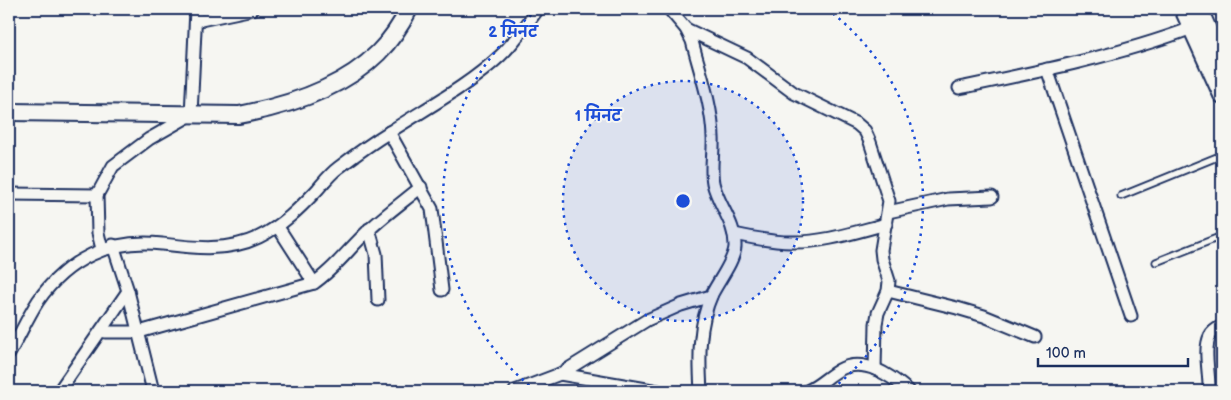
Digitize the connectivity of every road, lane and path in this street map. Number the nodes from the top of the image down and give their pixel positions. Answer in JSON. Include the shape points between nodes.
{"nodes":[{"id":1,"x":196,"y":9,"type":"edge"},
{"id":2,"x":253,"y":9,"type":"edge"},
{"id":3,"x":409,"y":9,"type":"edge"},
{"id":4,"x":538,"y":9,"type":"edge"},
{"id":5,"x":669,"y":9,"type":"edge"},
{"id":6,"x":1183,"y":9,"type":"edge"},
{"id":7,"x":1199,"y":9,"type":"edge"},
{"id":8,"x":196,"y":21,"type":"junction"},
{"id":9,"x":1192,"y":28,"type":"junction"},
{"id":10,"x":686,"y":30,"type":"junction"},
{"id":11,"x":1219,"y":45,"type":"edge"},
{"id":12,"x":1222,"y":61,"type":"edge"},
{"id":13,"x":1047,"y":69,"type":"junction"},
{"id":14,"x":959,"y":88,"type":"dead end"},
{"id":15,"x":1222,"y":94,"type":"edge"},
{"id":16,"x":9,"y":112,"type":"edge"},
{"id":17,"x":191,"y":115,"type":"junction"},
{"id":18,"x":389,"y":132,"type":"junction"},
{"id":19,"x":1222,"y":155,"type":"edge"},
{"id":20,"x":421,"y":187,"type":"junction"},
{"id":21,"x":9,"y":194,"type":"edge"},
{"id":22,"x":97,"y":195,"type":"junction"},
{"id":23,"x":1121,"y":196,"type":"dead end"},
{"id":24,"x":992,"y":197,"type":"dead end"},
{"id":25,"x":888,"y":212,"type":"junction"},
{"id":26,"x":886,"y":224,"type":"junction"},
{"id":27,"x":278,"y":227,"type":"junction"},
{"id":28,"x":369,"y":229,"type":"junction"},
{"id":29,"x":734,"y":234,"type":"junction"},
{"id":30,"x":1222,"y":236,"type":"edge"},
{"id":31,"x":108,"y":247,"type":"junction"},
{"id":32,"x":1156,"y":262,"type":"dead end"},
{"id":33,"x":314,"y":283,"type":"junction"},
{"id":34,"x":442,"y":290,"type":"dead end"},
{"id":35,"x":128,"y":291,"type":"junction"},
{"id":36,"x":888,"y":292,"type":"junction"},
{"id":37,"x":711,"y":296,"type":"junction"},
{"id":38,"x":378,"y":300,"type":"dead end"},
{"id":39,"x":1131,"y":316,"type":"dead end"},
{"id":40,"x":1222,"y":326,"type":"edge"},
{"id":41,"x":101,"y":331,"type":"junction"},
{"id":42,"x":139,"y":332,"type":"junction"},
{"id":43,"x":1035,"y":337,"type":"dead end"},
{"id":44,"x":9,"y":354,"type":"edge"},
{"id":45,"x":875,"y":369,"type":"junction"},
{"id":46,"x":560,"y":374,"type":"junction"},
{"id":47,"x":59,"y":391,"type":"edge"},
{"id":48,"x":153,"y":391,"type":"edge"},
{"id":49,"x":514,"y":391,"type":"edge"},
{"id":50,"x":658,"y":391,"type":"edge"},
{"id":51,"x":701,"y":391,"type":"edge"},
{"id":52,"x":807,"y":391,"type":"edge"},
{"id":53,"x":909,"y":391,"type":"edge"},
{"id":54,"x":1209,"y":391,"type":"edge"}],
"edges":[{"from":1,"to":8,"type":"street"},
{"from":2,"to":8,"type":"street"},
{"from":3,"to":17,"type":"street","via":[[398,30],[378,54],[353,73],[323,89],[260,111],[239,115]]},
{"from":4,"to":18,"type":"street","via":[[512,43],[487,67]]},
{"from":5,"to":10,"type":"street"},
{"from":6,"to":9,"type":"street"},
{"from":7,"to":11,"type":"street"},
{"from":8,"to":17,"type":"street"},
{"from":9,"to":13,"type":"street","via":[[1159,40]]},
{"from":9,"to":15,"type":"street"},
{"from":10,"to":25,"type":"street","via":[[747,58],[794,93],[858,124],[870,142],[889,201]]},
{"from":10,"to":29,"type":"street","via":[[692,41],[711,120],[712,180]]},
{"from":11,"to":12,"type":"street"},
{"from":13,"to":14,"type":"street"},
{"from":13,"to":39,"type":"street"},
{"from":16,"to":17,"type":"street"},
{"from":17,"to":22,"type":"street","via":[[149,139],[113,166]]},
{"from":18,"to":20,"type":"street"},
{"from":18,"to":27,"type":"street","via":[[336,170]]},
{"from":19,"to":23,"type":"lane"},
{"from":20,"to":28,"type":"street"},
{"from":20,"to":34,"type":"street","via":[[432,209]]},
{"from":21,"to":22,"type":"street"},
{"from":22,"to":31,"type":"street","via":[[98,232]]},
{"from":24,"to":25,"type":"street","via":[[948,199]]},
{"from":25,"to":26,"type":"street"},
{"from":26,"to":29,"type":"street","via":[[812,241],[764,240]]},
{"from":26,"to":36,"type":"street","via":[[881,250],[889,281]]},
{"from":27,"to":31,"type":"street","via":[[243,243],[219,248],[136,242]]},
{"from":27,"to":33,"type":"street"},
{"from":28,"to":33,"type":"street","via":[[337,265]]},
{"from":28,"to":38,"type":"street","via":[[376,254]]},
{"from":29,"to":37,"type":"street","via":[[735,248]]},
{"from":30,"to":32,"type":"lane"},
{"from":31,"to":35,"type":"street"},
{"from":31,"to":44,"type":"street","via":[[80,260],[49,287]]},
{"from":33,"to":42,"type":"street"},
{"from":35,"to":41,"type":"street"},
{"from":35,"to":42,"type":"street"},
{"from":36,"to":43,"type":"street","via":[[966,311]]},
{"from":36,"to":45,"type":"street","via":[[878,312]]},
{"from":37,"to":46,"type":"street","via":[[647,320]]},
{"from":37,"to":51,"type":"street","via":[[700,340]]},
{"from":40,"to":54,"type":"street","via":[[1210,336]]},
{"from":41,"to":42,"type":"street"},
{"from":41,"to":47,"type":"street"},
{"from":42,"to":48,"type":"street"},
{"from":45,"to":52,"type":"street","via":[[856,365],[844,367]]},
{"from":45,"to":53,"type":"street"},
{"from":46,"to":49,"type":"street"},
{"from":46,"to":50,"type":"street"}]}
